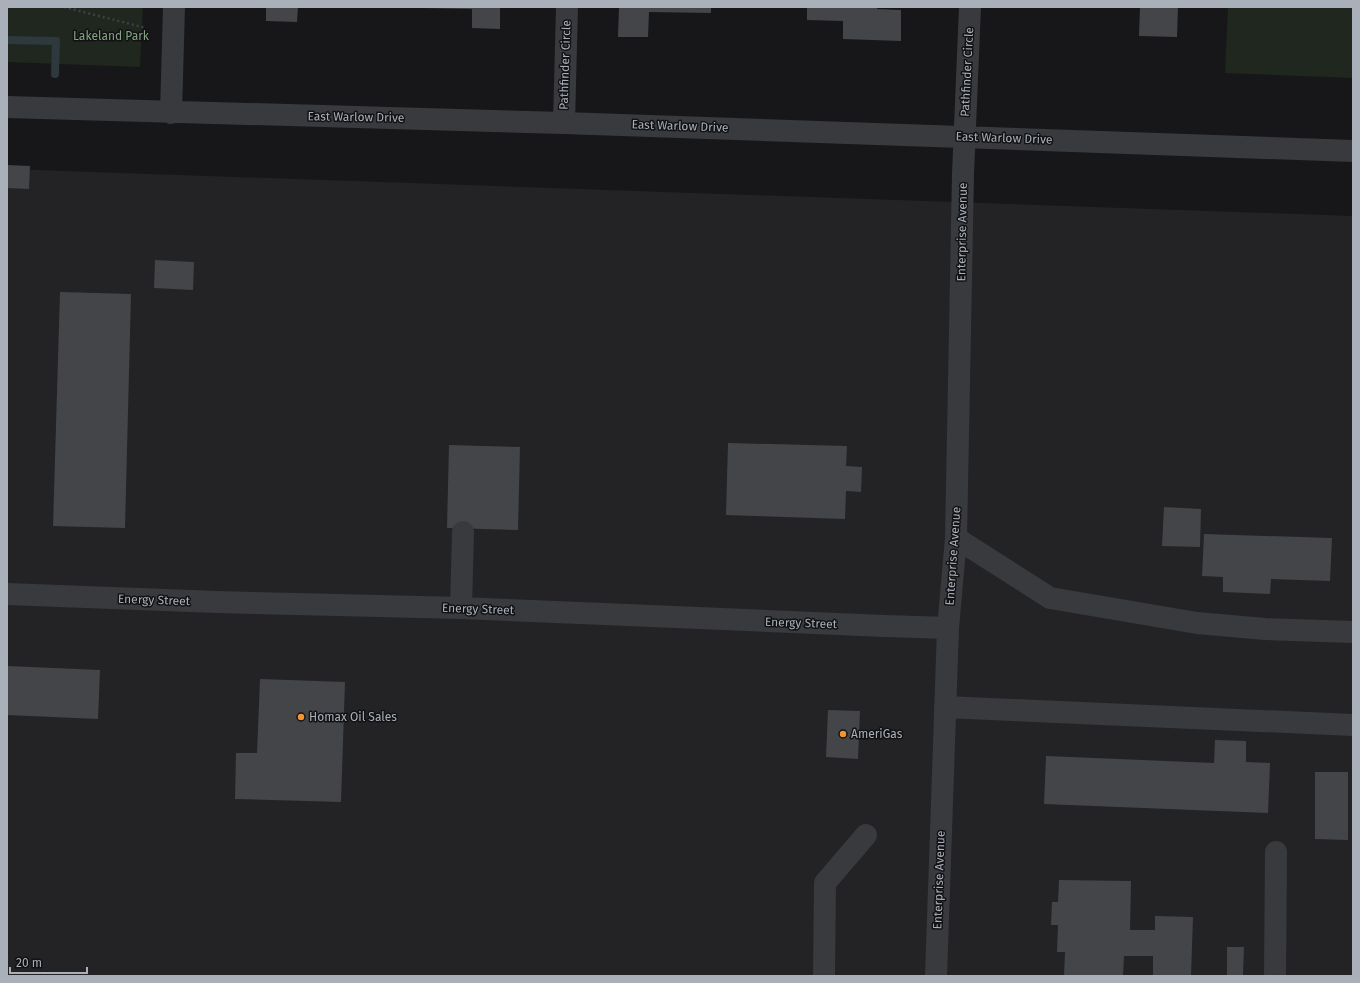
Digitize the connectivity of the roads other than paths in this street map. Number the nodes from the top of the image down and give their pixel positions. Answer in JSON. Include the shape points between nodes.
{"nodes":[{"id":1,"x":174,"y":7,"type":"edge"},
{"id":2,"x":567,"y":7,"type":"edge"},
{"id":3,"x":970,"y":7,"type":"edge"},
{"id":4,"x":7,"y":107,"type":"edge"},
{"id":5,"x":171,"y":113,"type":"junction"},
{"id":6,"x":564,"y":122,"type":"junction"},
{"id":7,"x":964,"y":136,"type":"junction"},
{"id":8,"x":1353,"y":151,"type":"edge"},
{"id":9,"x":463,"y":532,"type":"dead end"},
{"id":10,"x":956,"y":538,"type":"junction"},
{"id":11,"x":7,"y":594,"type":"edge"},
{"id":12,"x":461,"y":608,"type":"junction"},
{"id":13,"x":948,"y":628,"type":"junction"},
{"id":14,"x":1353,"y":632,"type":"edge"},
{"id":15,"x":945,"y":707,"type":"junction"},
{"id":16,"x":1353,"y":725,"type":"edge"},
{"id":17,"x":866,"y":835,"type":"dead end"},
{"id":18,"x":1276,"y":852,"type":"dead end"},
{"id":19,"x":824,"y":976,"type":"edge"},
{"id":20,"x":936,"y":976,"type":"edge"},
{"id":21,"x":1275,"y":976,"type":"edge"}],
"edges":[{"from":1,"to":5,"type":"street"},
{"from":2,"to":6,"type":"street","name":"Pathfinder Circle"},
{"from":3,"to":7,"type":"street","name":"Pathfinder Circle"},
{"from":4,"to":5,"type":"street","name":"East Warlow Drive"},
{"from":5,"to":6,"type":"street","name":"East Warlow Drive"},
{"from":6,"to":7,"type":"street","name":"East Warlow Drive"},
{"from":7,"to":8,"type":"street","name":"East Warlow Drive"},
{"from":7,"to":10,"type":"street","name":"Enterprise Avenue"},
{"from":9,"to":12,"type":"street"},
{"from":10,"to":13,"type":"street","name":"Enterprise Avenue"},
{"from":10,"to":14,"type":"street","via":[[1050,598],[1197,623],[1265,629]]},
{"from":11,"to":12,"type":"street","name":"Energy Street"},
{"from":12,"to":13,"type":"street","name":"Energy Street"},
{"from":13,"to":15,"type":"street","name":"Enterprise Avenue"},
{"from":15,"to":16,"type":"street"},
{"from":15,"to":20,"type":"street","name":"Enterprise Avenue"},
{"from":17,"to":19,"type":"street","via":[[825,883]]},
{"from":18,"to":21,"type":"street"}]}
